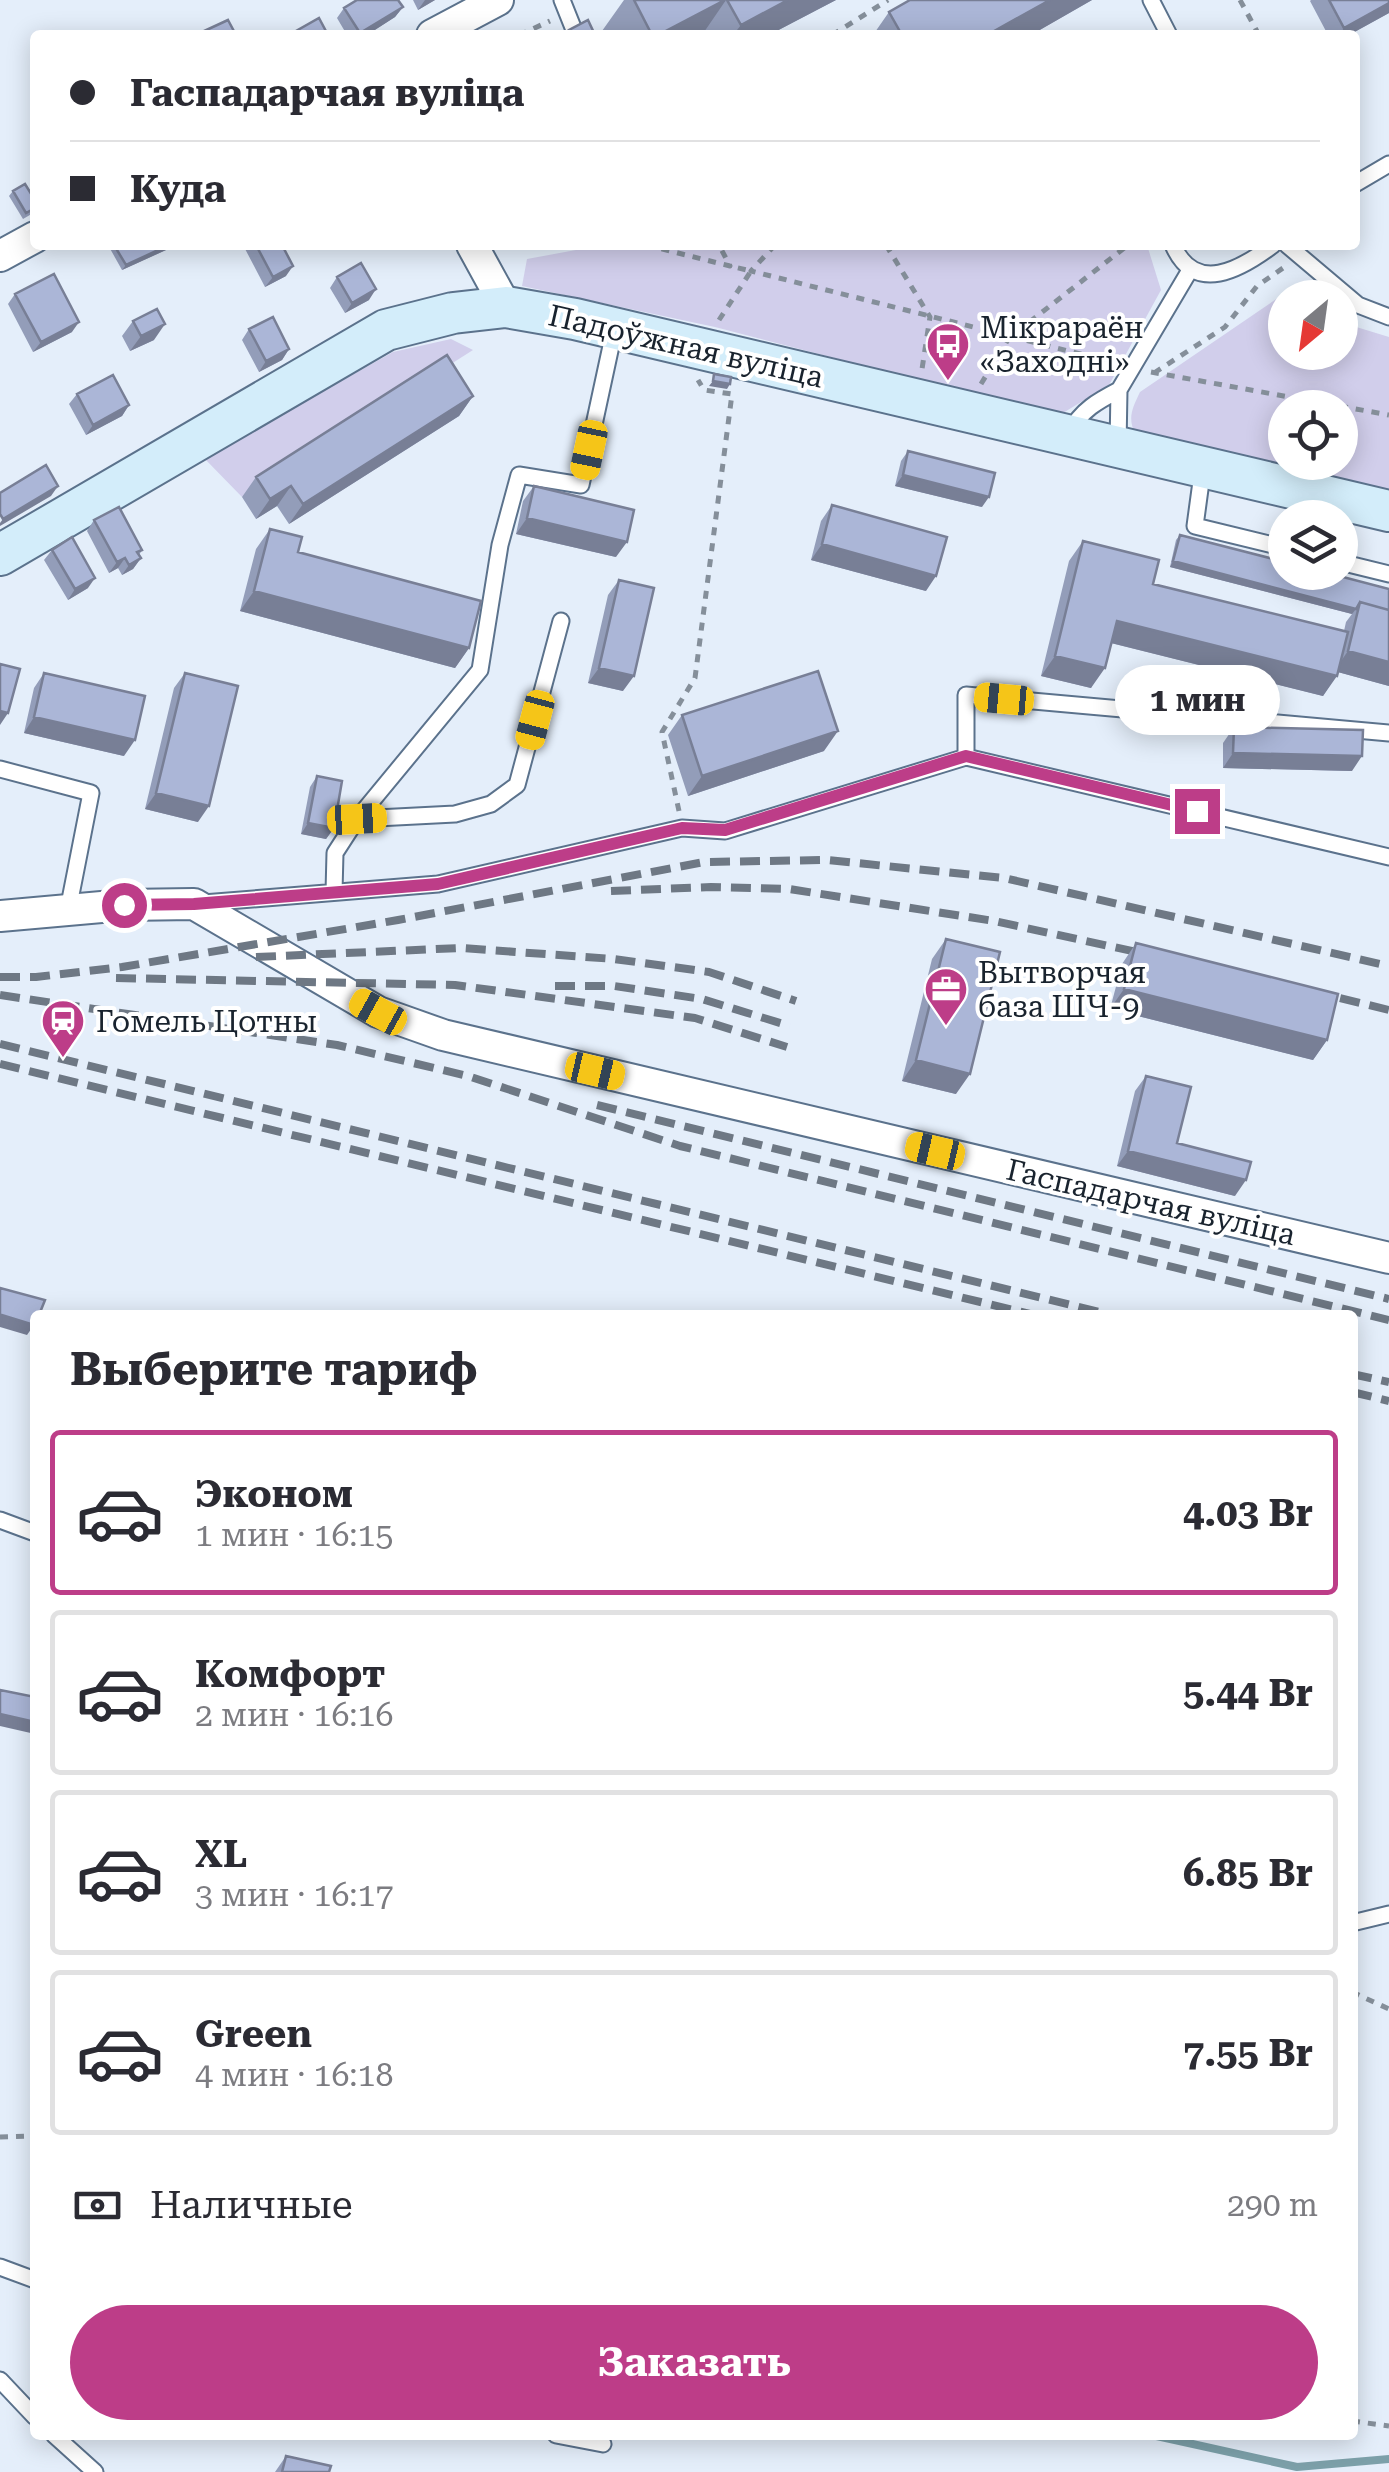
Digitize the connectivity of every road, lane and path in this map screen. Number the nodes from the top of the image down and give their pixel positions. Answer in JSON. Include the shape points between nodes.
{"nodes":[{"id":1,"x":498,"y":0,"type":"edge"},
{"id":2,"x":562,"y":0,"type":"edge"},
{"id":3,"x":888,"y":0,"type":"edge"},
{"id":4,"x":1151,"y":0,"type":"edge"},
{"id":5,"x":1240,"y":0,"type":"edge"},
{"id":6,"x":441,"y":30,"type":"edge"},
{"id":7,"x":569,"y":30,"type":"edge"},
{"id":8,"x":840,"y":30,"type":"edge"},
{"id":9,"x":1167,"y":30,"type":"edge"},
{"id":10,"x":1257,"y":30,"type":"edge"},
{"id":11,"x":1389,"y":164,"type":"edge"},
{"id":12,"x":1360,"y":181,"type":"edge"},
{"id":13,"x":30,"y":241,"type":"edge"},
{"id":14,"x":475,"y":250,"type":"edge"},
{"id":15,"x":666,"y":250,"type":"edge"},
{"id":16,"x":722,"y":250,"type":"edge"},
{"id":17,"x":770,"y":250,"type":"edge"},
{"id":18,"x":889,"y":250,"type":"edge"},
{"id":19,"x":1122,"y":250,"type":"edge"},
{"id":20,"x":1175,"y":250,"type":"edge"},
{"id":21,"x":1266,"y":250,"type":"edge"},
{"id":22,"x":1293,"y":250,"type":"edge"},
{"id":23,"x":0,"y":256,"type":"edge"},
{"id":24,"x":730,"y":266,"type":"junction"},
{"id":25,"x":1190,"y":270,"type":"junction"},
{"id":26,"x":751,"y":271,"type":"junction"},
{"id":27,"x":506,"y":307,"type":"junction"},
{"id":28,"x":930,"y":317,"type":"junction"},
{"id":29,"x":1389,"y":317,"type":"edge"},
{"id":30,"x":715,"y":326,"type":"dead end"},
{"id":31,"x":615,"y":328,"type":"junction"},
{"id":32,"x":1009,"y":338,"type":"junction"},
{"id":33,"x":1132,"y":366,"type":"junction"},
{"id":34,"x":1154,"y":373,"type":"junction"},
{"id":35,"x":695,"y":374,"type":"dead end"},
{"id":36,"x":921,"y":376,"type":"dead end"},
{"id":37,"x":978,"y":388,"type":"dead end"},
{"id":38,"x":1119,"y":390,"type":"junction"},
{"id":39,"x":1389,"y":416,"type":"edge"},
{"id":40,"x":1068,"y":436,"type":"junction"},
{"id":41,"x":1118,"y":447,"type":"junction"},
{"id":42,"x":1203,"y":468,"type":"junction"},
{"id":43,"x":1389,"y":511,"type":"edge"},
{"id":44,"x":1268,"y":544,"type":"edge"},
{"id":45,"x":14,"y":548,"type":"edge"},
{"id":46,"x":1358,"y":566,"type":"edge"},
{"id":47,"x":1389,"y":574,"type":"edge"},
{"id":48,"x":561,"y":621,"type":"dead end"},
{"id":49,"x":1389,"y":733,"type":"edge"},
{"id":50,"x":966,"y":756,"type":"junction"},
{"id":51,"x":0,"y":769,"type":"edge"},
{"id":52,"x":357,"y":819,"type":"junction"},
{"id":53,"x":682,"y":828,"type":"junction"},
{"id":54,"x":1389,"y":857,"type":"edge"},
{"id":55,"x":334,"y":892,"type":"junction"},
{"id":56,"x":194,"y":904,"type":"junction"},
{"id":57,"x":68,"y":910,"type":"junction"},
{"id":58,"x":0,"y":916,"type":"edge"},
{"id":59,"x":1389,"y":1258,"type":"edge"},
{"id":60,"x":0,"y":1520,"type":"edge"},
{"id":61,"x":30,"y":1532,"type":"edge"},
{"id":62,"x":1389,"y":1914,"type":"edge"},
{"id":63,"x":1358,"y":1922,"type":"edge"},
{"id":64,"x":1358,"y":1995,"type":"edge"},
{"id":65,"x":1389,"y":2009,"type":"edge"},
{"id":66,"x":30,"y":2136,"type":"edge"},
{"id":67,"x":0,"y":2137,"type":"edge"},
{"id":68,"x":0,"y":2267,"type":"edge"},
{"id":69,"x":30,"y":2278,"type":"edge"},
{"id":70,"x":0,"y":2380,"type":"edge"},
{"id":71,"x":30,"y":2411,"type":"edge"},
{"id":72,"x":1358,"y":2422,"type":"edge"},
{"id":73,"x":1389,"y":2426,"type":"edge"},
{"id":74,"x":60,"y":2440,"type":"edge"},
{"id":75,"x":583,"y":2440,"type":"edge"},
{"id":76,"x":604,"y":2444,"type":"dead end"},
{"id":77,"x":95,"y":2472,"type":"edge"}],
"edges":[{"from":1,"to":6,"type":"street"},
{"from":2,"to":7,"type":"lane"},
{"from":3,"to":8,"type":"path"},
{"from":4,"to":9,"type":"lane"},
{"from":5,"to":10,"type":"path"},
{"from":11,"to":12,"type":"lane"},
{"from":13,"to":23,"type":"street"},
{"from":14,"to":27,"type":"street"},
{"from":15,"to":24,"type":"path"},
{"from":16,"to":24,"type":"path"},
{"from":17,"to":26,"type":"path"},
{"from":18,"to":28,"type":"path"},
{"from":19,"to":32,"type":"path"},
{"from":20,"to":25,"type":"lane"},
{"from":21,"to":25,"type":"lane","via":[[1218,275]]},
{"from":22,"to":29,"type":"lane","via":[[1358,305]]},
{"from":22,"to":34,"type":"path","via":[[1225,327]]},
{"from":24,"to":26,"type":"path"},
{"from":25,"to":33,"type":"lane"},
{"from":26,"to":28,"type":"path"},
{"from":26,"to":30,"type":"path"},
{"from":27,"to":31,"type":"main road","name":"Падоўжная вуліца"},
{"from":27,"to":45,"type":"main road","name":"Падоўжная вуліца","via":[[386,330]]},
{"from":28,"to":32,"type":"path"},
{"from":28,"to":36,"type":"path"},
{"from":31,"to":40,"type":"main road","name":"Падоўжная вуліца"},
{"from":31,"to":52,"type":"lane","via":[[581,485],[518,476],[480,670]]},
{"from":32,"to":33,"type":"path"},
{"from":32,"to":37,"type":"path"},
{"from":33,"to":34,"type":"path"},
{"from":33,"to":38,"type":"lane"},
{"from":34,"to":39,"type":"path"},
{"from":35,"to":53,"type":"path","via":[[704,390],[732,394],[695,678],[662,732]]},
{"from":38,"to":40,"type":"lane","via":[[1095,402]]},
{"from":38,"to":41,"type":"lane"},
{"from":40,"to":41,"type":"main road","name":"Падоўжная вуліца"},
{"from":41,"to":42,"type":"main road","name":"Падоўжная вуліца"},
{"from":42,"to":43,"type":"main road","name":"Падоўжная вуліца"},
{"from":42,"to":44,"type":"lane","via":[[1195,526]]},
{"from":46,"to":47,"type":"lane"},
{"from":48,"to":52,"type":"lane","via":[[517,785],[491,804],[454,814]]},
{"from":49,"to":50,"type":"lane","via":[[966,696]]},
{"from":50,"to":53,"type":"lane","via":[[725,830]]},
{"from":50,"to":54,"type":"lane"},
{"from":51,"to":57,"type":"lane","via":[[91,793]]},
{"from":52,"to":55,"type":"lane","via":[[335,853]]},
{"from":53,"to":55,"type":"lane","via":[[438,884]]},
{"from":55,"to":56,"type":"lane"},
{"from":56,"to":57,"type":"street"},
{"from":56,"to":59,"type":"street","name":"Гаспадарчая вуліца","via":[[378,1012],[443,1035]]},
{"from":57,"to":58,"type":"street"},
{"from":60,"to":61,"type":"lane"},
{"from":62,"to":63,"type":"lane"},
{"from":64,"to":65,"type":"path"},
{"from":66,"to":67,"type":"path"},
{"from":68,"to":69,"type":"lane"},
{"from":70,"to":71,"type":"lane"},
{"from":72,"to":73,"type":"path"},
{"from":74,"to":77,"type":"lane"},
{"from":75,"to":76,"type":"lane"}]}
